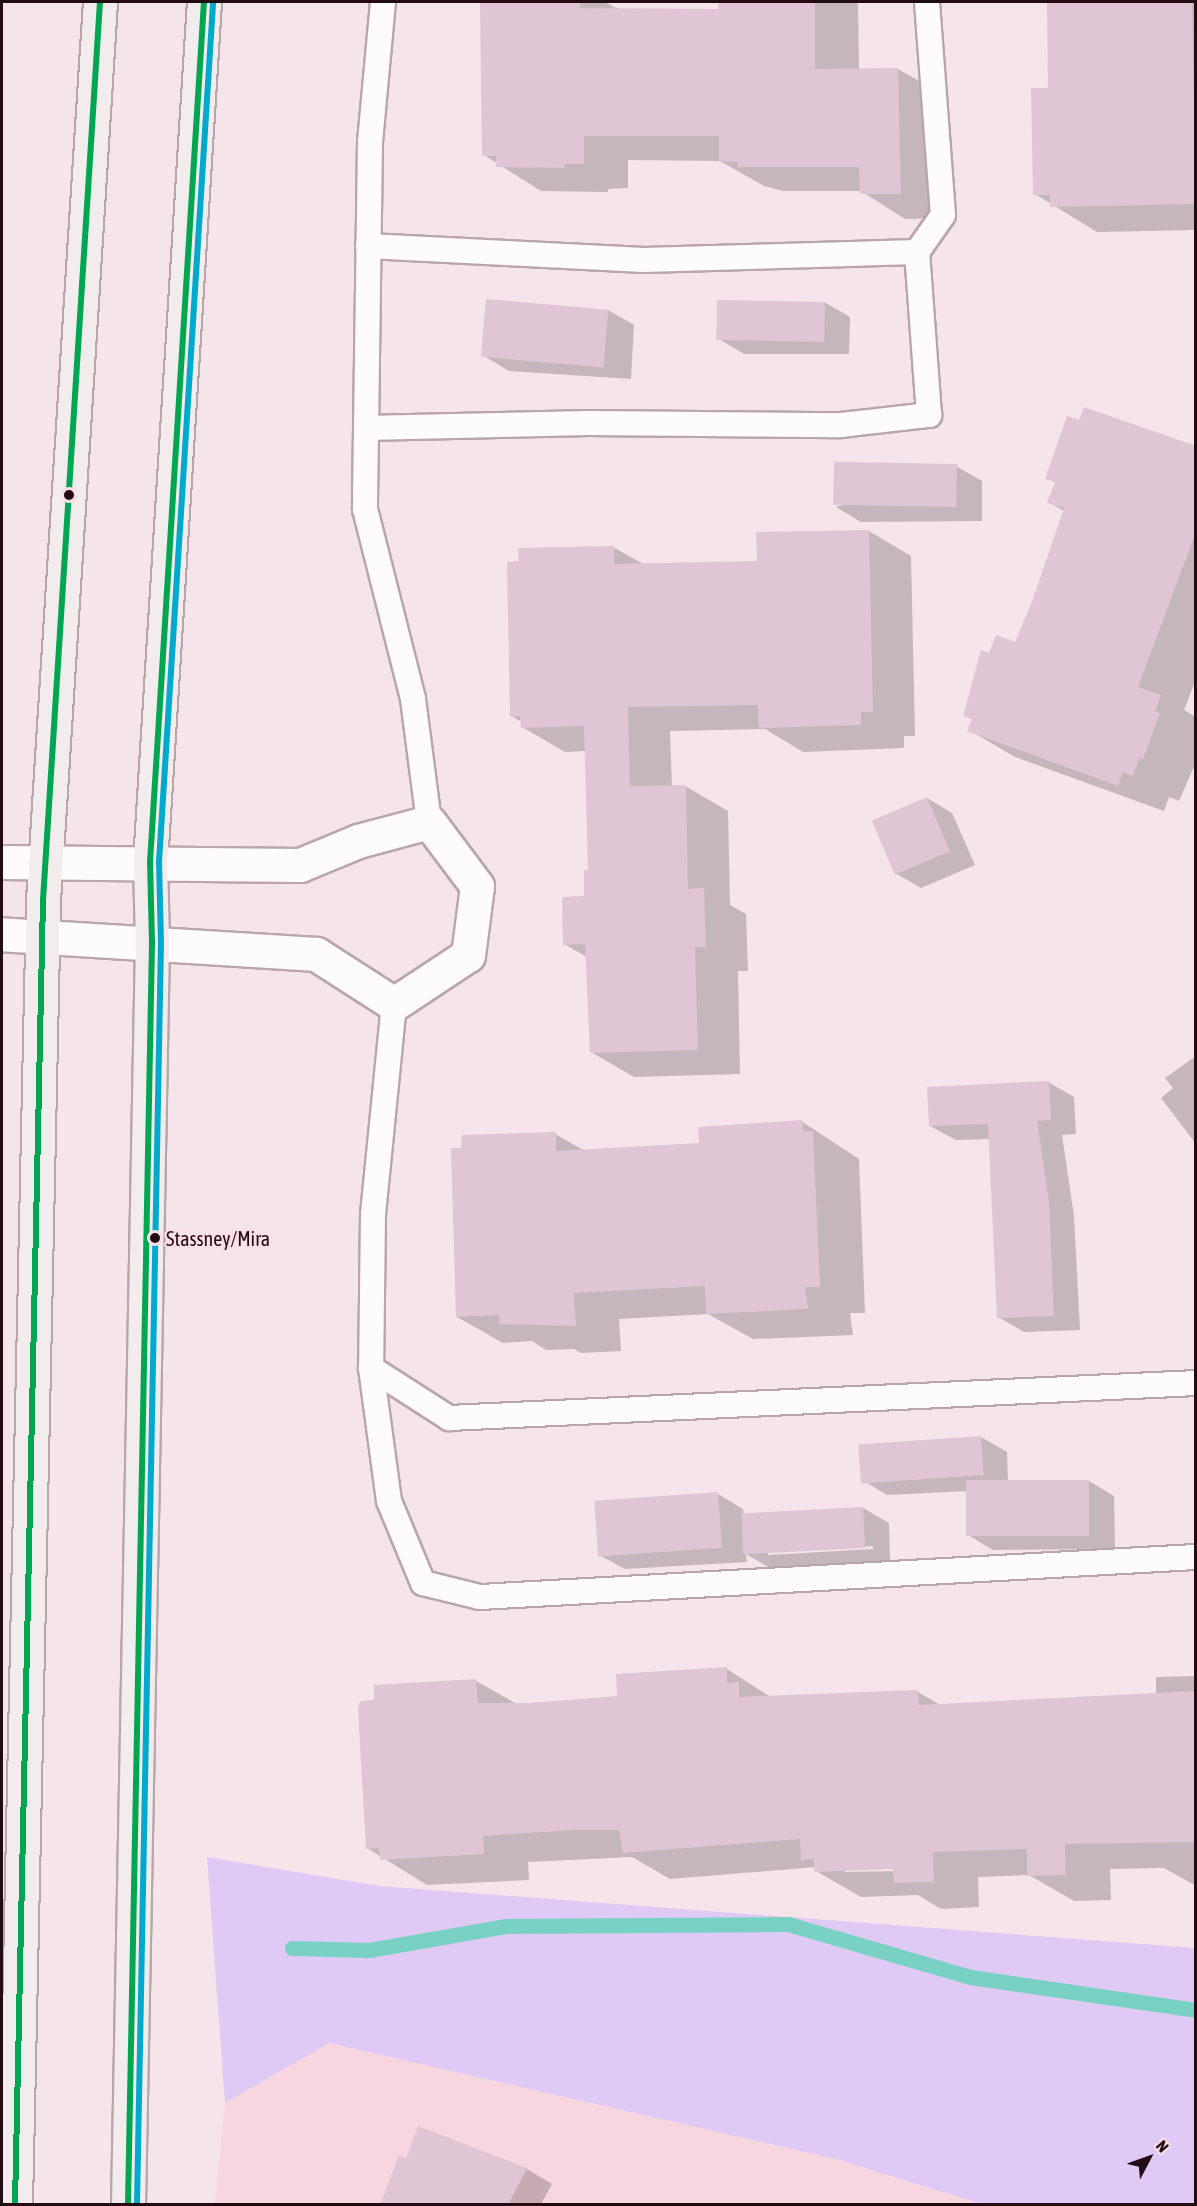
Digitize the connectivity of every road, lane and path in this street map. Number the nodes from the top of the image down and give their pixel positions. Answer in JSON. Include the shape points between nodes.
{"nodes":[{"id":1,"x":100,"y":2,"type":"edge"},
{"id":2,"x":204,"y":2,"type":"edge"},
{"id":3,"x":383,"y":2,"type":"edge"},
{"id":4,"x":927,"y":2,"type":"edge"},
{"id":5,"x":368,"y":246,"type":"junction"},
{"id":6,"x":917,"y":252,"type":"junction"},
{"id":7,"x":366,"y":428,"type":"junction"},
{"id":8,"x":429,"y":822,"type":"junction"},
{"id":9,"x":46,"y":861,"type":"junction"},
{"id":10,"x":2,"y":862,"type":"edge"},
{"id":11,"x":150,"y":862,"type":"junction"},
{"id":12,"x":2,"y":934,"type":"edge"},
{"id":13,"x":43,"y":935,"type":"junction"},
{"id":14,"x":152,"y":943,"type":"junction"},
{"id":15,"x":394,"y":1004,"type":"junction"},
{"id":16,"x":371,"y":1368,"type":"junction"},
{"id":17,"x":1196,"y":1383,"type":"edge"},
{"id":18,"x":1196,"y":1557,"type":"edge"},
{"id":19,"x":15,"y":2205,"type":"edge"},
{"id":20,"x":128,"y":2205,"type":"edge"}],
"edges":[{"from":1,"to":9,"type":"main road"},
{"from":2,"to":11,"type":"main road"},
{"from":3,"to":5,"type":"lane","via":[[370,142]]},
{"from":4,"to":6,"type":"lane","via":[[943,215]]},
{"from":5,"to":6,"type":"lane","via":[[644,260]]},
{"from":5,"to":7,"type":"lane"},
{"from":6,"to":7,"type":"lane","via":[[929,416],[841,425],[588,423]]},
{"from":7,"to":8,"type":"lane","via":[[365,509],[413,699]]},
{"from":8,"to":11,"type":"street","via":[[358,842],[300,866]]},
{"from":8,"to":15,"type":"street","via":[[477,886],[468,955]]},
{"from":9,"to":10,"type":"street"},
{"from":9,"to":11,"type":"street"},
{"from":9,"to":13,"type":"main road"},
{"from":11,"to":14,"type":"main road"},
{"from":12,"to":13,"type":"street"},
{"from":13,"to":14,"type":"street"},
{"from":13,"to":19,"type":"main road"},
{"from":14,"to":15,"type":"street","via":[[316,954]]},
{"from":14,"to":20,"type":"main road"},
{"from":15,"to":16,"type":"lane","via":[[373,1214]]},
{"from":16,"to":17,"type":"lane","via":[[449,1418]]},
{"from":16,"to":18,"type":"lane","via":[[389,1501],[423,1583],[480,1597]]}]}
